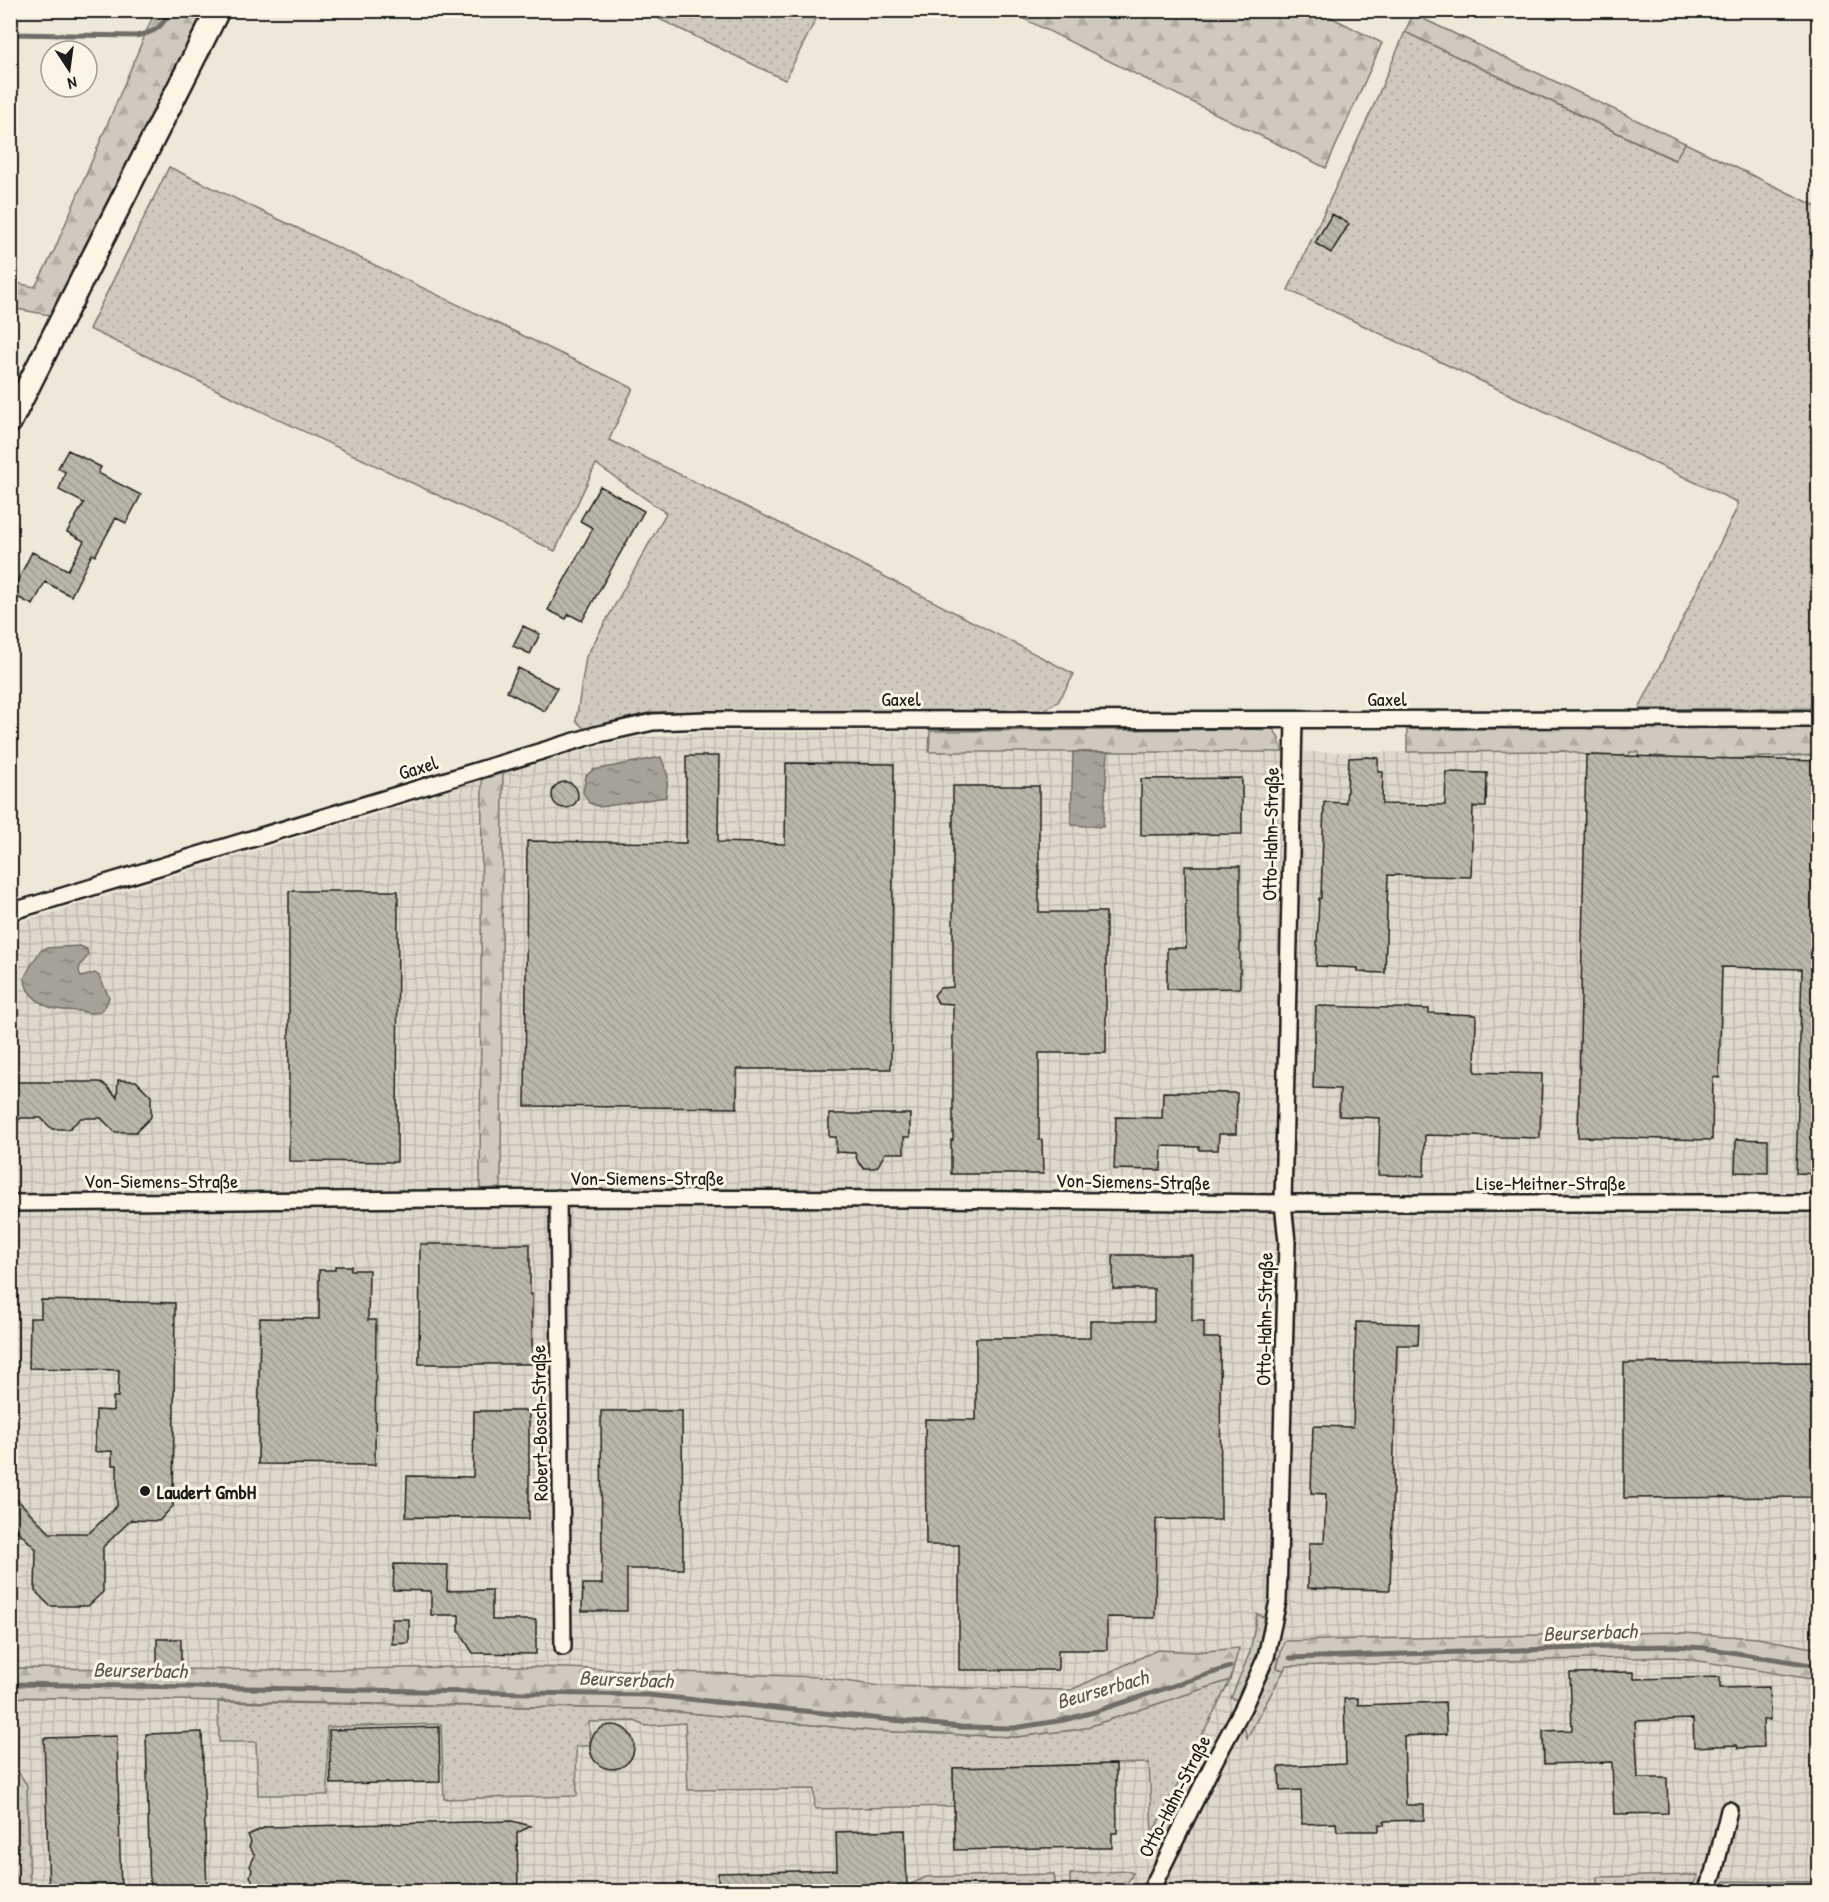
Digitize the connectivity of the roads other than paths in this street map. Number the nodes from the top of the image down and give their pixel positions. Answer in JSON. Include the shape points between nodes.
{"nodes":[{"id":1,"x":218,"y":10,"type":"edge"},
{"id":2,"x":10,"y":422,"type":"edge"},
{"id":3,"x":1818,"y":719,"type":"edge"},
{"id":4,"x":1294,"y":720,"type":"junction"},
{"id":5,"x":10,"y":912,"type":"edge"},
{"id":6,"x":558,"y":1198,"type":"junction"},
{"id":7,"x":10,"y":1203,"type":"edge"},
{"id":8,"x":1283,"y":1203,"type":"junction"},
{"id":9,"x":1818,"y":1203,"type":"edge"},
{"id":10,"x":562,"y":1647,"type":"dead end"},
{"id":11,"x":1729,"y":1810,"type":"dead end"},
{"id":12,"x":1150,"y":1892,"type":"edge"},
{"id":13,"x":1705,"y":1892,"type":"edge"}],
"edges":[{"from":1,"to":2,"type":"street"},
{"from":3,"to":4,"type":"street","name":"Gaxel"},
{"from":4,"to":5,"type":"street","name":"Gaxel","via":[[653,722],[595,735]]},
{"from":4,"to":8,"type":"street","name":"Otto-Hahn-Straße"},
{"from":6,"to":7,"type":"street","name":"Von-Siemens-Straße"},
{"from":6,"to":8,"type":"street","name":"Von-Siemens-Straße"},
{"from":6,"to":10,"type":"street","name":"Robert-Bosch-Straße"},
{"from":8,"to":9,"type":"street","name":"Lise-Meitner-Straße"},
{"from":8,"to":12,"type":"street","name":"Otto-Hahn-Straße","via":[[1287,1242],[1278,1601],[1266,1657]]},
{"from":11,"to":13,"type":"street","via":[[1714,1873]]}]}
